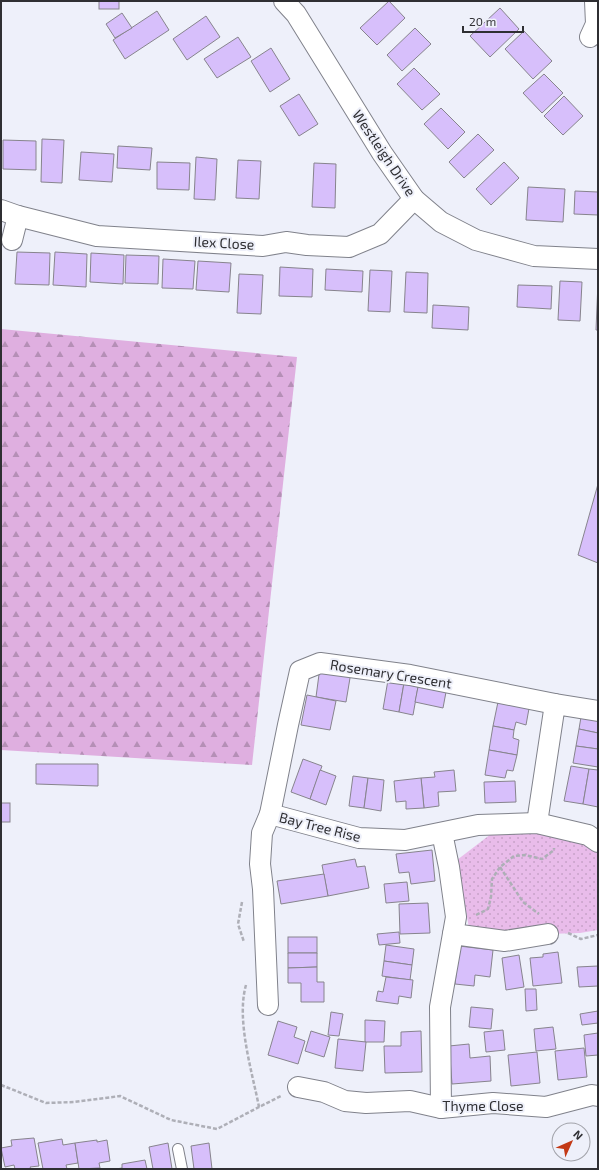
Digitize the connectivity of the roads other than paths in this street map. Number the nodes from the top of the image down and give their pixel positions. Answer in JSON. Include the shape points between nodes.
{"nodes":[{"id":1,"x":284,"y":1,"type":"edge"},
{"id":2,"x":595,"y":1,"type":"edge"},
{"id":3,"x":590,"y":37,"type":"dead end"},
{"id":4,"x":414,"y":199,"type":"junction"},
{"id":5,"x":10,"y":213,"type":"edge"},
{"id":6,"x":12,"y":240,"type":"dead end"},
{"id":7,"x":598,"y":259,"type":"edge"},
{"id":8,"x":555,"y":704,"type":"junction"},
{"id":9,"x":598,"y":711,"type":"edge"},
{"id":10,"x":270,"y":814,"type":"junction"},
{"id":11,"x":537,"y":823,"type":"junction"},
{"id":12,"x":442,"y":833,"type":"junction"},
{"id":13,"x":598,"y":842,"type":"edge"},
{"id":14,"x":455,"y":926,"type":"junction"},
{"id":15,"x":551,"y":927,"type":"road end"},
{"id":16,"x":268,"y":1005,"type":"dead end"},
{"id":17,"x":298,"y":1087,"type":"dead end"},
{"id":18,"x":598,"y":1096,"type":"edge"},
{"id":19,"x":441,"y":1108,"type":"junction"},
{"id":20,"x":178,"y":1149,"type":"dead end"},
{"id":21,"x":182,"y":1169,"type":"edge"}],
"edges":[{"from":1,"to":4,"type":"street","name":"Westleigh Drive","via":[[296,14],[382,153]]},
{"from":2,"to":3,"type":"street","via":[[596,24]]},
{"from":4,"to":5,"type":"street","name":"Ilex Close","via":[[380,234],[350,247],[286,242],[263,246],[97,236]]},
{"from":4,"to":7,"type":"street","name":"Westleigh Drive","via":[[441,222],[476,240],[534,256]]},
{"from":5,"to":6,"type":"street","name":"Ilex Close"},
{"from":8,"to":9,"type":"street","name":"Rosemary Crescent"},
{"from":8,"to":10,"type":"street","name":"Rosemary Crescent","via":[[410,675],[320,663],[300,671]]},
{"from":8,"to":11,"type":"street"},
{"from":10,"to":12,"type":"street","name":"Bay Tree Rise","via":[[359,838],[405,840]]},
{"from":10,"to":16,"type":"street","name":"Bay Tree Rise","via":[[262,833],[260,864]]},
{"from":11,"to":12,"type":"street","name":"Bay Tree Rise","via":[[478,826]]},
{"from":11,"to":13,"type":"street","name":"Bay Tree Rise","via":[[588,836]]},
{"from":12,"to":14,"type":"street","via":[[449,867]]},
{"from":14,"to":15,"type":"street","via":[[505,941]]},
{"from":14,"to":19,"type":"street","via":[[440,1007]]},
{"from":17,"to":19,"type":"street","name":"Thyme Close","via":[[324,1092],[346,1101],[410,1101]]},
{"from":18,"to":19,"type":"street","name":"Thyme Close","via":[[592,1095],[546,1107],[493,1104]]},
{"from":20,"to":21,"type":"lane"}]}
